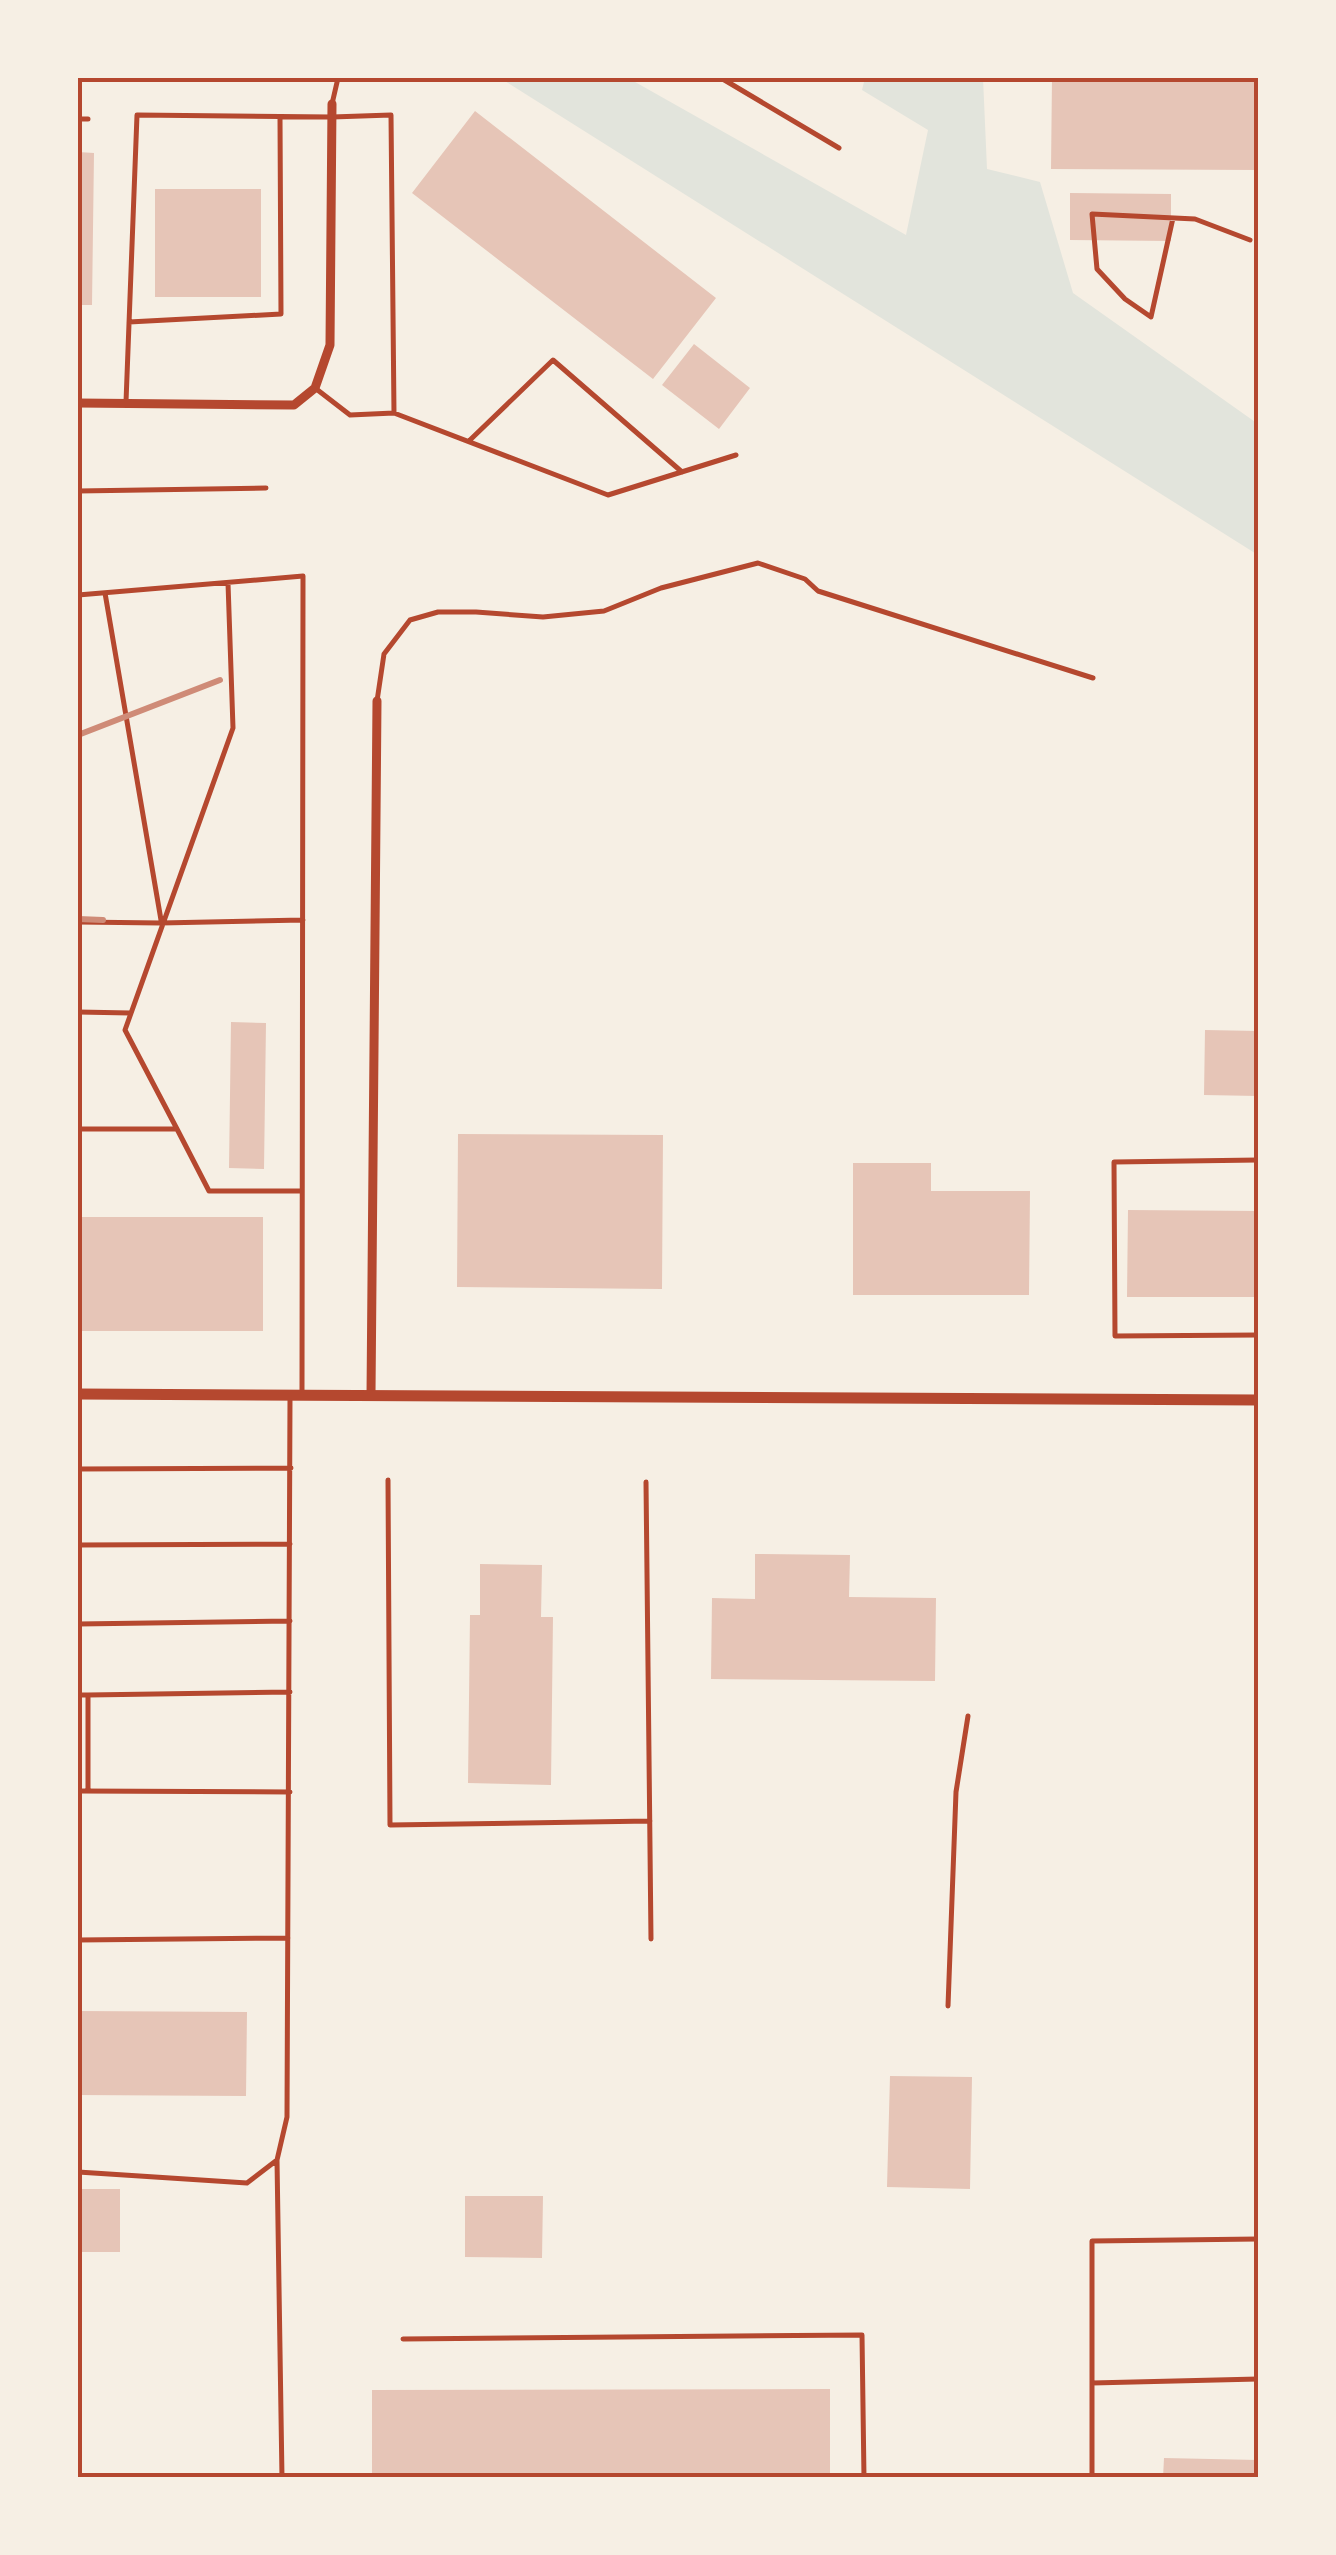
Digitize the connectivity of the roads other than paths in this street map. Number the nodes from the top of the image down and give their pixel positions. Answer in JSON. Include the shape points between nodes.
{"nodes":[{"id":1,"x":338,"y":78,"type":"edge"},
{"id":2,"x":720,"y":78,"type":"edge"},
{"id":3,"x":332,"y":104,"type":"joint"},
{"id":4,"x":280,"y":116,"type":"junction"},
{"id":5,"x":332,"y":117,"type":"junction"},
{"id":6,"x":78,"y":119,"type":"edge"},
{"id":7,"x":88,"y":119,"type":"dead end"},
{"id":8,"x":838,"y":148,"type":"dead end"},
{"id":9,"x":1173,"y":218,"type":"junction"},
{"id":10,"x":1250,"y":240,"type":"dead end"},
{"id":11,"x":130,"y":322,"type":"junction"},
{"id":12,"x":315,"y":388,"type":"junction"},
{"id":13,"x":78,"y":403,"type":"edge"},
{"id":14,"x":126,"y":404,"type":"junction"},
{"id":15,"x":394,"y":412,"type":"junction"},
{"id":16,"x":468,"y":442,"type":"junction"},
{"id":17,"x":736,"y":456,"type":"dead end"},
{"id":18,"x":682,"y":472,"type":"junction"},
{"id":19,"x":266,"y":488,"type":"dead end"},
{"id":20,"x":78,"y":491,"type":"edge"},
{"id":21,"x":228,"y":583,"type":"junction"},
{"id":22,"x":105,"y":593,"type":"junction"},
{"id":23,"x":78,"y":595,"type":"edge"},
{"id":24,"x":1093,"y":678,"type":"dead end"},
{"id":25,"x":377,"y":701,"type":"joint"},
{"id":26,"x":302,"y":920,"type":"junction"},
{"id":27,"x":78,"y":922,"type":"edge"},
{"id":28,"x":161,"y":924,"type":"junction"},
{"id":29,"x":78,"y":1012,"type":"edge"},
{"id":30,"x":130,"y":1013,"type":"junction"},
{"id":31,"x":78,"y":1129,"type":"edge"},
{"id":32,"x":177,"y":1129,"type":"junction"},
{"id":33,"x":1258,"y":1160,"type":"edge"},
{"id":34,"x":302,"y":1190,"type":"junction"},
{"id":35,"x":1258,"y":1335,"type":"edge"},
{"id":36,"x":78,"y":1394,"type":"edge"},
{"id":37,"x":296,"y":1395,"type":"junction"},
{"id":38,"x":371,"y":1395,"type":"junction"},
{"id":39,"x":1258,"y":1400,"type":"edge"},
{"id":40,"x":291,"y":1468,"type":"junction"},
{"id":41,"x":78,"y":1469,"type":"edge"},
{"id":42,"x":388,"y":1480,"type":"dead end"},
{"id":43,"x":646,"y":1482,"type":"dead end"},
{"id":44,"x":290,"y":1544,"type":"junction"},
{"id":45,"x":78,"y":1545,"type":"edge"},
{"id":46,"x":290,"y":1621,"type":"junction"},
{"id":47,"x":78,"y":1624,"type":"edge"},
{"id":48,"x":290,"y":1692,"type":"junction"},
{"id":49,"x":78,"y":1695,"type":"edge"},
{"id":50,"x":88,"y":1695,"type":"junction"},
{"id":51,"x":968,"y":1716,"type":"dead end"},
{"id":52,"x":78,"y":1791,"type":"edge"},
{"id":53,"x":88,"y":1791,"type":"junction"},
{"id":54,"x":290,"y":1792,"type":"junction"},
{"id":55,"x":650,"y":1821,"type":"junction"},
{"id":56,"x":288,"y":1938,"type":"junction"},
{"id":57,"x":651,"y":1938,"type":"dead end"},
{"id":58,"x":78,"y":1940,"type":"edge"},
{"id":59,"x":948,"y":2006,"type":"dead end"},
{"id":60,"x":277,"y":2160,"type":"junction"},
{"id":61,"x":78,"y":2172,"type":"edge"},
{"id":62,"x":1258,"y":2239,"type":"edge"},
{"id":63,"x":403,"y":2339,"type":"dead end"},
{"id":64,"x":1258,"y":2379,"type":"edge"},
{"id":65,"x":1092,"y":2383,"type":"junction"},
{"id":66,"x":282,"y":2478,"type":"edge"},
{"id":67,"x":864,"y":2478,"type":"edge"},
{"id":68,"x":1092,"y":2478,"type":"edge"}],
"edges":[{"from":1,"to":3,"type":"lane"},
{"from":2,"to":8,"type":"lane"},
{"from":3,"to":5,"type":"street"},
{"from":4,"to":5,"type":"lane"},
{"from":4,"to":11,"type":"lane","via":[[137,116]]},
{"from":4,"to":11,"type":"lane","via":[[281,314]]},
{"from":5,"to":12,"type":"street","via":[[330,345]]},
{"from":5,"to":15,"type":"lane","via":[[391,115]]},
{"from":6,"to":7,"type":"lane"},
{"from":9,"to":9,"type":"lane","via":[[1092,214],[1096,269],[1151,317]]},
{"from":9,"to":10,"type":"lane","via":[[1195,219]]},
{"from":11,"to":14,"type":"lane"},
{"from":12,"to":14,"type":"street","via":[[294,405]]},
{"from":12,"to":15,"type":"lane","via":[[350,415]]},
{"from":13,"to":14,"type":"street"},
{"from":15,"to":16,"type":"lane"},
{"from":16,"to":18,"type":"lane","via":[[608,495]]},
{"from":16,"to":18,"type":"lane","via":[[553,360]]},
{"from":17,"to":18,"type":"lane"},
{"from":19,"to":20,"type":"lane"},
{"from":21,"to":22,"type":"lane"},
{"from":21,"to":26,"type":"lane","via":[[303,576]]},
{"from":21,"to":28,"type":"lane","via":[[234,728]]},
{"from":22,"to":23,"type":"lane"},
{"from":22,"to":28,"type":"lane"},
{"from":24,"to":25,"type":"lane","via":[[818,591],[805,579],[758,562],[604,611],[543,617],[438,612],[410,620],[384,654]]},
{"from":25,"to":38,"type":"street"},
{"from":26,"to":28,"type":"lane"},
{"from":26,"to":34,"type":"lane"},
{"from":27,"to":28,"type":"lane"},
{"from":28,"to":30,"type":"lane"},
{"from":29,"to":30,"type":"lane"},
{"from":30,"to":32,"type":"lane","via":[[124,1030]]},
{"from":31,"to":32,"type":"lane"},
{"from":32,"to":34,"type":"lane","via":[[209,1191]]},
{"from":33,"to":35,"type":"lane","via":[[1114,1162],[1116,1336]]},
{"from":34,"to":37,"type":"lane"},
{"from":36,"to":37,"type":"street"},
{"from":37,"to":38,"type":"street"},
{"from":37,"to":40,"type":"lane"},
{"from":38,"to":39,"type":"street"},
{"from":40,"to":41,"type":"lane"},
{"from":40,"to":44,"type":"lane"},
{"from":42,"to":55,"type":"lane","via":[[390,1825]]},
{"from":43,"to":55,"type":"lane"},
{"from":44,"to":45,"type":"lane"},
{"from":44,"to":46,"type":"lane"},
{"from":46,"to":47,"type":"lane"},
{"from":46,"to":48,"type":"lane"},
{"from":48,"to":50,"type":"lane"},
{"from":48,"to":54,"type":"lane"},
{"from":49,"to":50,"type":"lane"},
{"from":50,"to":53,"type":"lane"},
{"from":51,"to":59,"type":"lane","via":[[956,1792]]},
{"from":52,"to":53,"type":"lane"},
{"from":53,"to":54,"type":"lane"},
{"from":54,"to":56,"type":"lane"},
{"from":55,"to":57,"type":"lane"},
{"from":56,"to":58,"type":"lane"},
{"from":56,"to":60,"type":"lane","via":[[287,2117]]},
{"from":60,"to":61,"type":"lane","via":[[247,2183]]},
{"from":60,"to":66,"type":"lane"},
{"from":62,"to":65,"type":"lane","via":[[1092,2241]]},
{"from":63,"to":67,"type":"lane","via":[[862,2334]]},
{"from":64,"to":65,"type":"lane"},
{"from":65,"to":68,"type":"lane"}]}
